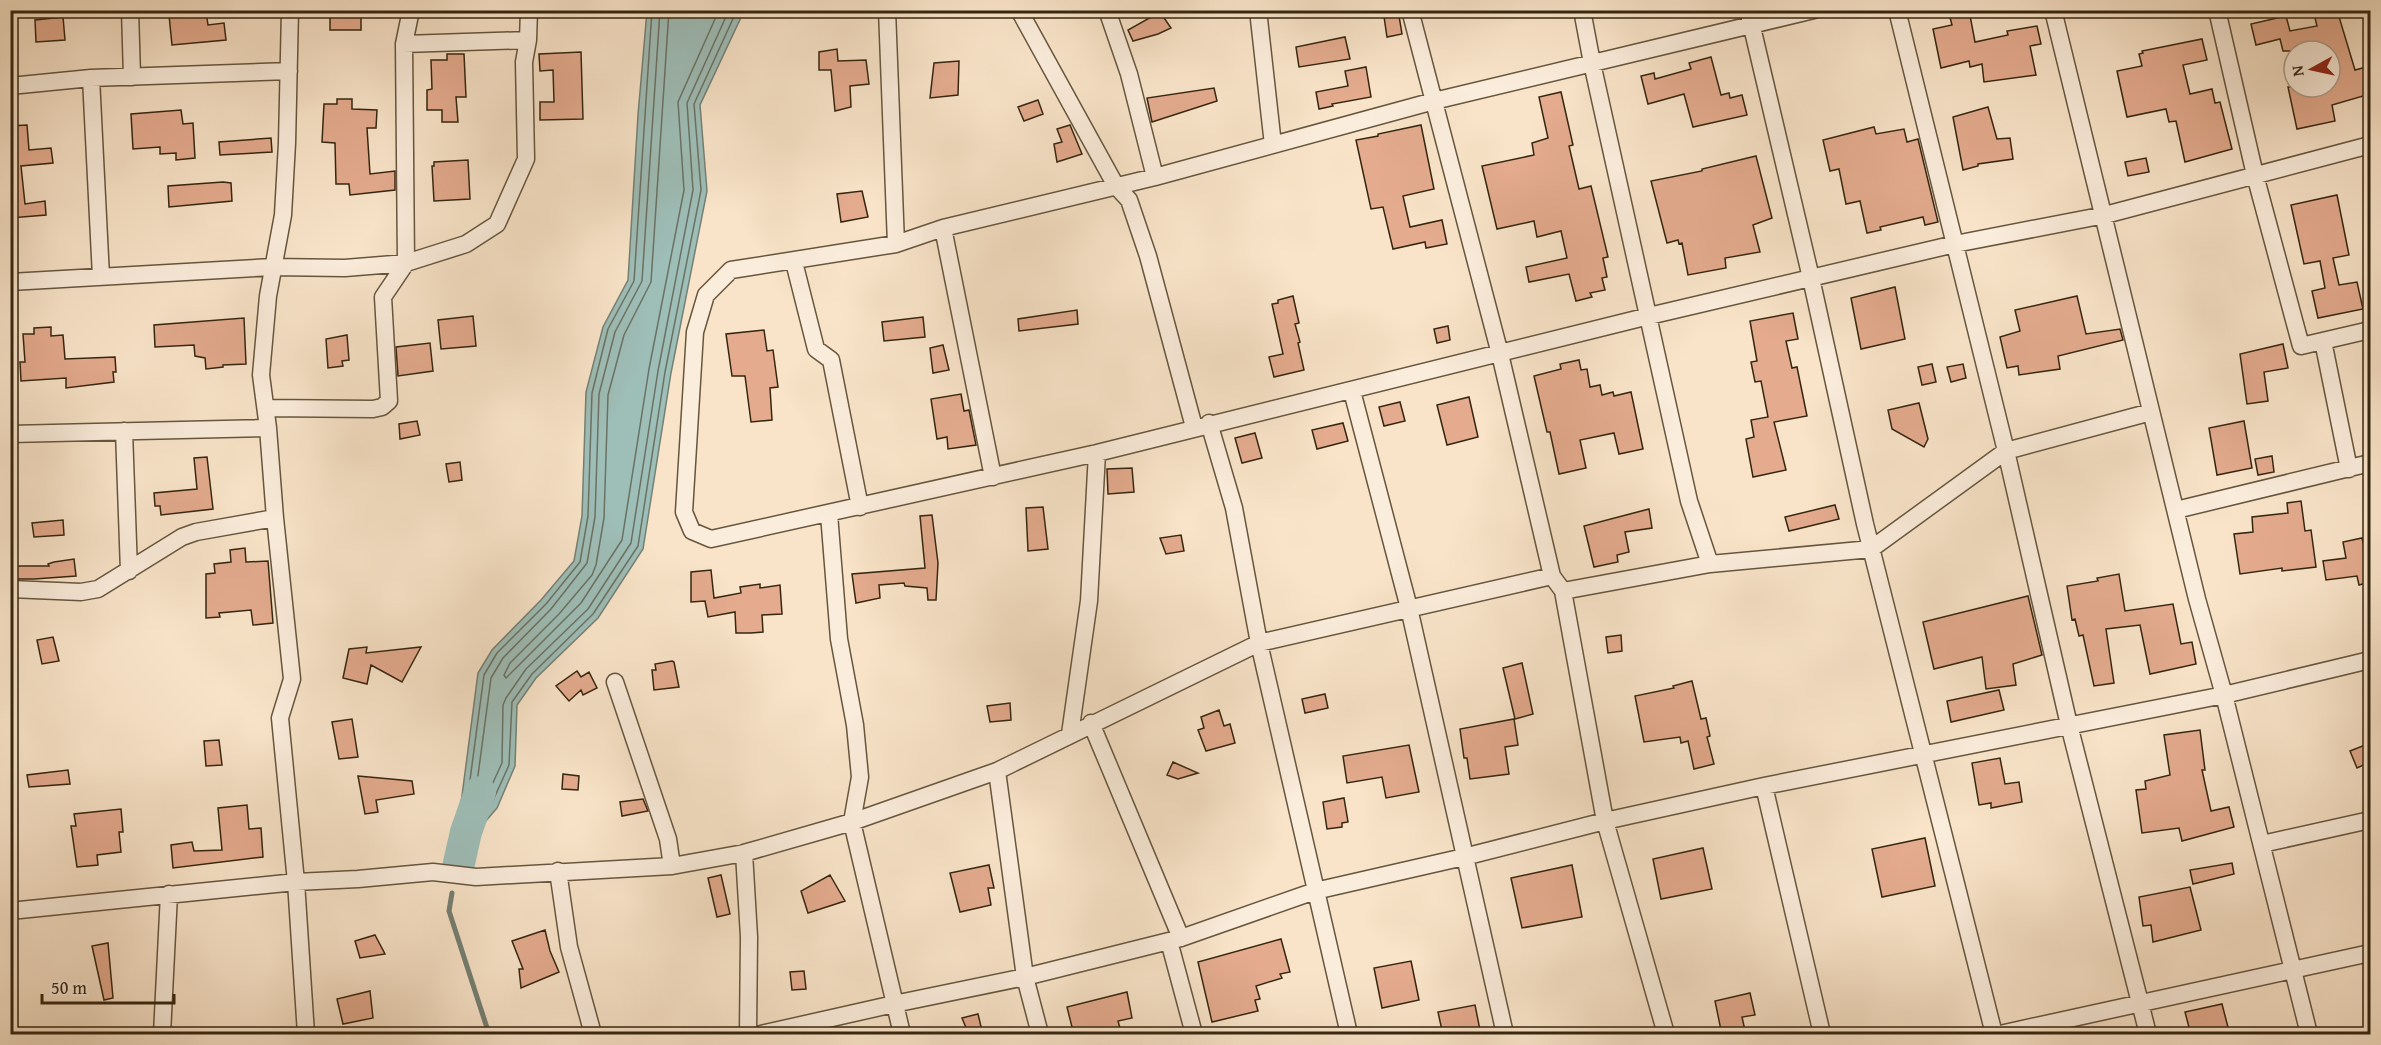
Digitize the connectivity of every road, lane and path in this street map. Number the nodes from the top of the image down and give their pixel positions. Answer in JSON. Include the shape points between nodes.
{"nodes":[{"id":1,"x":130,"y":10,"type":"edge"},
{"id":2,"x":290,"y":10,"type":"edge"},
{"id":3,"x":411,"y":10,"type":"edge"},
{"id":4,"x":529,"y":10,"type":"edge"},
{"id":5,"x":887,"y":10,"type":"edge"},
{"id":6,"x":1019,"y":10,"type":"edge"},
{"id":7,"x":1107,"y":10,"type":"edge"},
{"id":8,"x":1258,"y":10,"type":"edge"},
{"id":9,"x":1410,"y":10,"type":"edge"},
{"id":10,"x":1582,"y":10,"type":"edge"},
{"id":11,"x":1814,"y":10,"type":"edge"},
{"id":12,"x":1898,"y":10,"type":"edge"},
{"id":13,"x":2054,"y":10,"type":"edge"},
{"id":14,"x":2217,"y":10,"type":"edge"},
{"id":15,"x":1750,"y":18,"type":"edge"},
{"id":16,"x":528,"y":40,"type":"junction"},
{"id":17,"x":404,"y":44,"type":"junction"},
{"id":18,"x":1592,"y":63,"type":"junction"},
{"id":19,"x":289,"y":71,"type":"junction"},
{"id":20,"x":132,"y":77,"type":"junction"},
{"id":21,"x":91,"y":78,"type":"junction"},
{"id":22,"x":10,"y":86,"type":"edge"},
{"id":23,"x":1434,"y":101,"type":"junction"},
{"id":24,"x":1273,"y":145,"type":"junction"},
{"id":25,"x":2370,"y":145,"type":"edge"},
{"id":26,"x":2255,"y":174,"type":"junction"},
{"id":27,"x":1155,"y":177,"type":"junction"},
{"id":28,"x":1116,"y":186,"type":"junction"},
{"id":29,"x":2105,"y":215,"type":"junction"},
{"id":30,"x":943,"y":228,"type":"junction"},
{"id":31,"x":896,"y":244,"type":"junction"},
{"id":32,"x":1955,"y":244,"type":"junction"},
{"id":33,"x":794,"y":262,"type":"junction"},
{"id":34,"x":406,"y":263,"type":"junction"},
{"id":35,"x":273,"y":267,"type":"junction"},
{"id":36,"x":101,"y":277,"type":"junction"},
{"id":37,"x":1811,"y":278,"type":"junction"},
{"id":38,"x":10,"y":282,"type":"edge"},
{"id":39,"x":1649,"y":316,"type":"junction"},
{"id":40,"x":2370,"y":330,"type":"edge"},
{"id":41,"x":2323,"y":341,"type":"junction"},
{"id":42,"x":1500,"y":354,"type":"junction"},
{"id":43,"x":1352,"y":390,"type":"junction"},
{"id":44,"x":266,"y":408,"type":"junction"},
{"id":45,"x":2151,"y":412,"type":"junction"},
{"id":46,"x":1202,"y":425,"type":"junction"},
{"id":47,"x":268,"y":428,"type":"junction"},
{"id":48,"x":124,"y":431,"type":"junction"},
{"id":49,"x":10,"y":434,"type":"edge"},
{"id":50,"x":2006,"y":451,"type":"junction"},
{"id":51,"x":1097,"y":453,"type":"junction"},
{"id":52,"x":2370,"y":464,"type":"edge"},
{"id":53,"x":2349,"y":469,"type":"junction"},
{"id":54,"x":993,"y":477,"type":"junction"},
{"id":55,"x":860,"y":507,"type":"junction"},
{"id":56,"x":2176,"y":510,"type":"junction"},
{"id":57,"x":829,"y":514,"type":"junction"},
{"id":58,"x":275,"y":518,"type":"junction"},
{"id":59,"x":1871,"y":549,"type":"junction"},
{"id":60,"x":1710,"y":564,"type":"junction"},
{"id":61,"x":129,"y":571,"type":"junction"},
{"id":62,"x":1552,"y":576,"type":"junction"},
{"id":63,"x":10,"y":589,"type":"edge"},
{"id":64,"x":1563,"y":591,"type":"junction"},
{"id":65,"x":1409,"y":608,"type":"junction"},
{"id":66,"x":1259,"y":643,"type":"junction"},
{"id":67,"x":2370,"y":660,"type":"edge"},
{"id":68,"x":615,"y":681,"type":"dead end"},
{"id":69,"x":2224,"y":695,"type":"junction"},
{"id":70,"x":1091,"y":723,"type":"junction"},
{"id":71,"x":2069,"y":725,"type":"junction"},
{"id":72,"x":1070,"y":734,"type":"junction"},
{"id":73,"x":1922,"y":753,"type":"junction"},
{"id":74,"x":997,"y":771,"type":"junction"},
{"id":75,"x":1764,"y":786,"type":"junction"},
{"id":76,"x":2370,"y":820,"type":"edge"},
{"id":77,"x":1605,"y":821,"type":"junction"},
{"id":78,"x":852,"y":822,"type":"junction"},
{"id":79,"x":2262,"y":844,"type":"junction"},
{"id":80,"x":744,"y":853,"type":"junction"},
{"id":81,"x":1464,"y":857,"type":"junction"},
{"id":82,"x":672,"y":866,"type":"junction"},
{"id":83,"x":558,"y":871,"type":"junction"},
{"id":84,"x":296,"y":882,"type":"junction"},
{"id":85,"x":1315,"y":891,"type":"junction"},
{"id":86,"x":169,"y":894,"type":"junction"},
{"id":87,"x":10,"y":911,"type":"edge"},
{"id":88,"x":1175,"y":939,"type":"junction"},
{"id":89,"x":2370,"y":953,"type":"edge"},
{"id":90,"x":2294,"y":969,"type":"junction"},
{"id":91,"x":1025,"y":977,"type":"junction"},
{"id":92,"x":2140,"y":1003,"type":"junction"},
{"id":93,"x":894,"y":1004,"type":"junction"},
{"id":94,"x":162,"y":1035,"type":"edge"},
{"id":95,"x":306,"y":1035,"type":"edge"},
{"id":96,"x":593,"y":1035,"type":"edge"},
{"id":97,"x":748,"y":1035,"type":"edge"},
{"id":98,"x":761,"y":1035,"type":"edge"},
{"id":99,"x":902,"y":1035,"type":"edge"},
{"id":100,"x":1040,"y":1035,"type":"edge"},
{"id":101,"x":1194,"y":1035,"type":"edge"},
{"id":102,"x":1349,"y":1035,"type":"edge"},
{"id":103,"x":1505,"y":1035,"type":"edge"},
{"id":104,"x":1666,"y":1035,"type":"edge"},
{"id":105,"x":1822,"y":1035,"type":"edge"},
{"id":106,"x":1994,"y":1035,"type":"edge"},
{"id":107,"x":2000,"y":1035,"type":"edge"},
{"id":108,"x":2148,"y":1035,"type":"edge"},
{"id":109,"x":2309,"y":1035,"type":"edge"}],
"edges":[{"from":1,"to":20,"type":"street"},
{"from":2,"to":19,"type":"street"},
{"from":3,"to":17,"type":"street"},
{"from":4,"to":16,"type":"street"},
{"from":5,"to":31,"type":"street"},
{"from":6,"to":28,"type":"street"},
{"from":7,"to":27,"type":"street"},
{"from":8,"to":24,"type":"street"},
{"from":9,"to":23,"type":"street"},
{"from":10,"to":18,"type":"street"},
{"from":11,"to":15,"type":"street"},
{"from":12,"to":32,"type":"street"},
{"from":13,"to":29,"type":"street"},
{"from":14,"to":26,"type":"street"},
{"from":15,"to":18,"type":"street"},
{"from":15,"to":37,"type":"street"},
{"from":16,"to":17,"type":"street"},
{"from":16,"to":34,"type":"street","via":[[524,62],[526,159],[496,224],[466,244]]},
{"from":17,"to":34,"type":"street"},
{"from":18,"to":23,"type":"street"},
{"from":18,"to":39,"type":"street"},
{"from":19,"to":20,"type":"street"},
{"from":19,"to":35,"type":"street","via":[[283,215]]},
{"from":20,"to":21,"type":"street"},
{"from":21,"to":22,"type":"street"},
{"from":21,"to":36,"type":"street"},
{"from":23,"to":24,"type":"street"},
{"from":23,"to":42,"type":"street"},
{"from":24,"to":27,"type":"street"},
{"from":25,"to":26,"type":"street"},
{"from":26,"to":29,"type":"street"},
{"from":26,"to":41,"type":"street","via":[[2301,346]]},
{"from":27,"to":28,"type":"street"},
{"from":28,"to":30,"type":"street"},
{"from":28,"to":46,"type":"street","via":[[1129,200]]},
{"from":29,"to":32,"type":"street"},
{"from":29,"to":45,"type":"street"},
{"from":30,"to":31,"type":"street"},
{"from":30,"to":54,"type":"street"},
{"from":31,"to":33,"type":"street"},
{"from":32,"to":37,"type":"street"},
{"from":32,"to":50,"type":"street"},
{"from":33,"to":55,"type":"street","via":[[816,349],[831,360]]},
{"from":33,"to":57,"type":"street","via":[[732,270],[706,295],[695,332],[684,512],[692,531],[711,539]]},
{"from":34,"to":35,"type":"street","via":[[345,268]]},
{"from":34,"to":44,"type":"street","via":[[382,297],[389,401],[373,409]]},
{"from":35,"to":36,"type":"street"},
{"from":35,"to":44,"type":"street","via":[[261,375]]},
{"from":36,"to":38,"type":"street"},
{"from":37,"to":39,"type":"street"},
{"from":37,"to":59,"type":"street"},
{"from":39,"to":42,"type":"street"},
{"from":39,"to":60,"type":"street","via":[[1689,501]]},
{"from":40,"to":41,"type":"street"},
{"from":41,"to":53,"type":"street"},
{"from":42,"to":43,"type":"street"},
{"from":42,"to":62,"type":"street"},
{"from":43,"to":46,"type":"street"},
{"from":43,"to":65,"type":"street"},
{"from":44,"to":47,"type":"street"},
{"from":45,"to":50,"type":"street"},
{"from":45,"to":56,"type":"street"},
{"from":46,"to":51,"type":"street"},
{"from":46,"to":66,"type":"street","via":[[1234,508]]},
{"from":47,"to":48,"type":"street"},
{"from":47,"to":58,"type":"street"},
{"from":48,"to":49,"type":"street"},
{"from":48,"to":61,"type":"street"},
{"from":50,"to":59,"type":"street"},
{"from":50,"to":71,"type":"street"},
{"from":51,"to":54,"type":"street"},
{"from":51,"to":72,"type":"street","via":[[1089,601]]},
{"from":52,"to":53,"type":"street"},
{"from":53,"to":56,"type":"street"},
{"from":54,"to":55,"type":"street"},
{"from":55,"to":57,"type":"street"},
{"from":56,"to":69,"type":"street"},
{"from":57,"to":78,"type":"street","via":[[838,639],[855,725],[860,777]]},
{"from":58,"to":61,"type":"street","via":[[189,534]]},
{"from":58,"to":84,"type":"street","via":[[292,679],[280,718]]},
{"from":59,"to":60,"type":"street"},
{"from":59,"to":73,"type":"street"},
{"from":60,"to":64,"type":"street"},
{"from":61,"to":63,"type":"street","via":[[90,590]]},
{"from":62,"to":64,"type":"street"},
{"from":62,"to":65,"type":"street"},
{"from":64,"to":77,"type":"street"},
{"from":65,"to":66,"type":"street"},
{"from":65,"to":81,"type":"street"},
{"from":66,"to":70,"type":"street"},
{"from":66,"to":85,"type":"street"},
{"from":67,"to":69,"type":"street"},
{"from":68,"to":82,"type":"street","via":[[668,839]]},
{"from":69,"to":71,"type":"street"},
{"from":69,"to":79,"type":"street"},
{"from":70,"to":72,"type":"street"},
{"from":70,"to":88,"type":"street"},
{"from":71,"to":73,"type":"street"},
{"from":71,"to":92,"type":"street"},
{"from":72,"to":74,"type":"street"},
{"from":73,"to":75,"type":"street"},
{"from":73,"to":106,"type":"street"},
{"from":74,"to":78,"type":"street"},
{"from":74,"to":91,"type":"street"},
{"from":75,"to":77,"type":"street"},
{"from":75,"to":105,"type":"street"},
{"from":76,"to":79,"type":"street"},
{"from":77,"to":81,"type":"street"},
{"from":77,"to":104,"type":"street"},
{"from":78,"to":80,"type":"street"},
{"from":78,"to":93,"type":"street"},
{"from":79,"to":90,"type":"street"},
{"from":80,"to":82,"type":"street"},
{"from":80,"to":97,"type":"street","via":[[749,938]]},
{"from":81,"to":85,"type":"street"},
{"from":81,"to":103,"type":"street"},
{"from":82,"to":83,"type":"street"},
{"from":83,"to":84,"type":"street","via":[[476,878],[433,872]]},
{"from":83,"to":96,"type":"street","via":[[569,947]]},
{"from":84,"to":86,"type":"street"},
{"from":84,"to":95,"type":"street"},
{"from":85,"to":88,"type":"street"},
{"from":85,"to":102,"type":"street"},
{"from":86,"to":87,"type":"street"},
{"from":86,"to":94,"type":"street"},
{"from":88,"to":91,"type":"street"},
{"from":88,"to":101,"type":"street"},
{"from":89,"to":90,"type":"street"},
{"from":90,"to":92,"type":"street"},
{"from":90,"to":109,"type":"street"},
{"from":91,"to":93,"type":"street"},
{"from":91,"to":100,"type":"street"},
{"from":92,"to":107,"type":"street"},
{"from":92,"to":108,"type":"street"},
{"from":93,"to":98,"type":"street"},
{"from":93,"to":99,"type":"street"}]}
